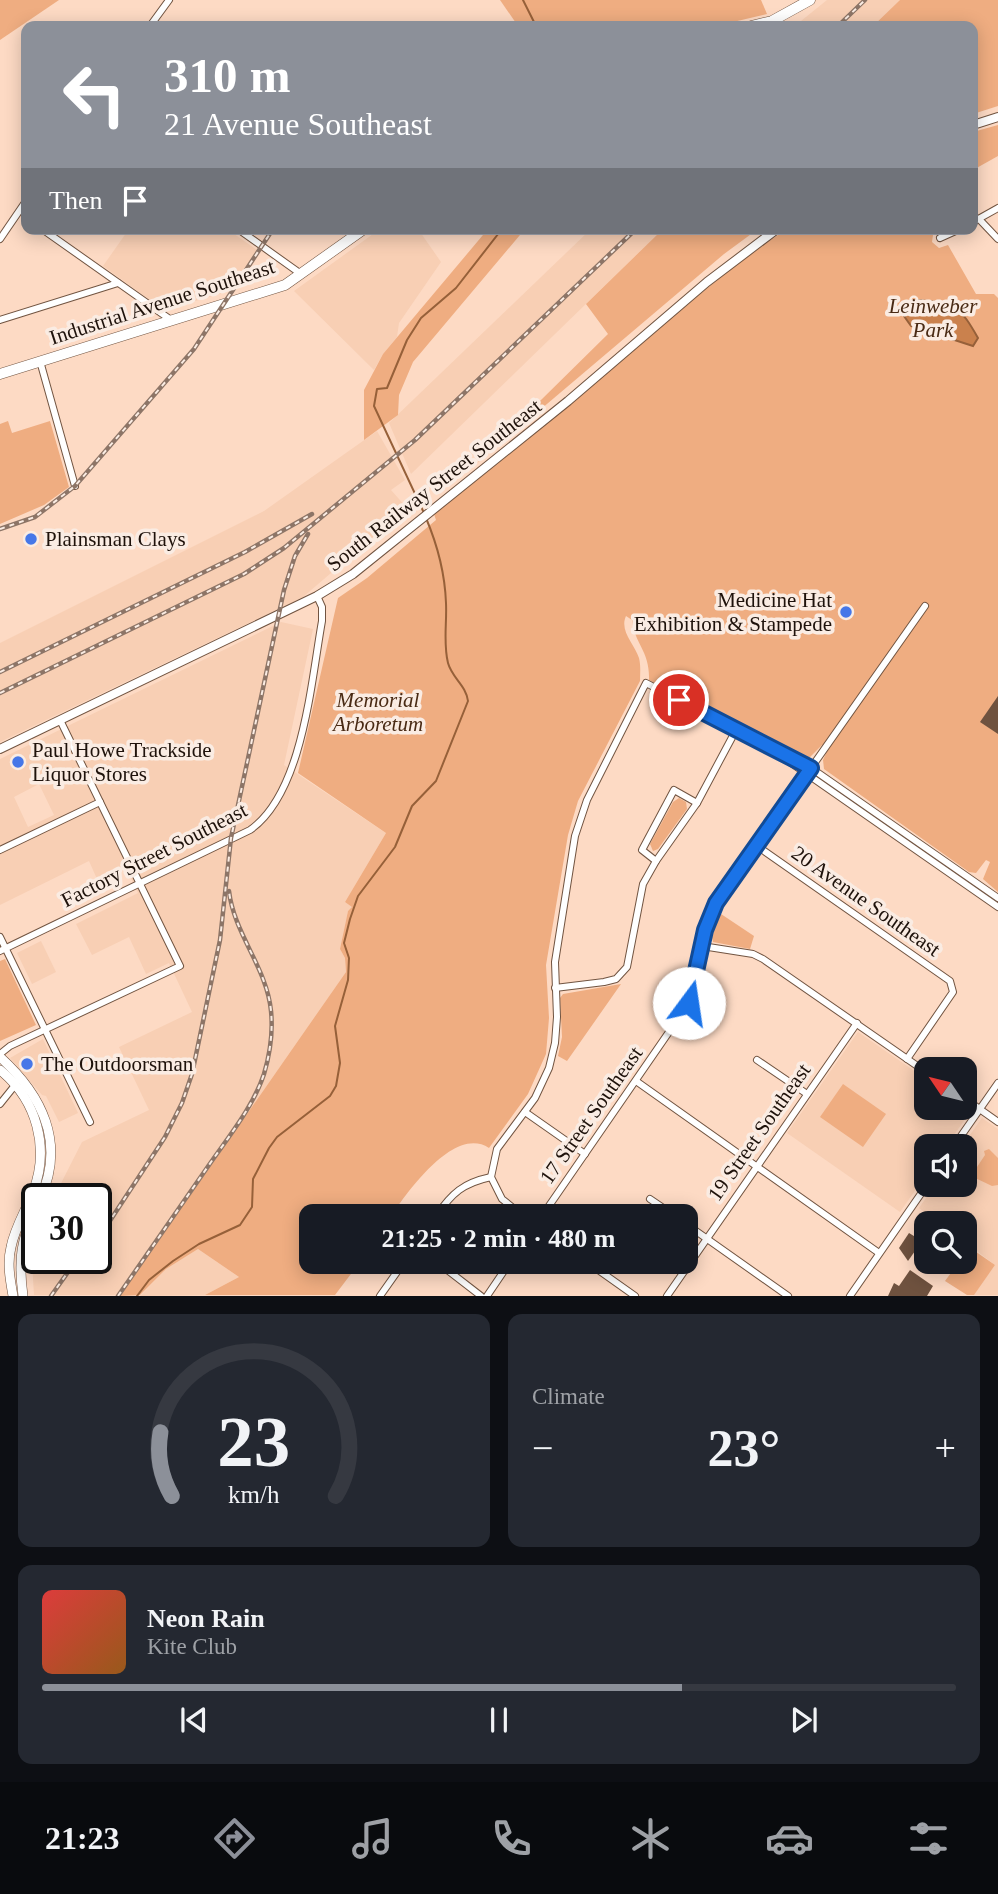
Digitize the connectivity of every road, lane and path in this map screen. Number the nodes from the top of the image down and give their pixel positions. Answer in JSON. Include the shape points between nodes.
{"nodes":[{"id":1,"x":169,"y":0,"type":"edge"},
{"id":2,"x":810,"y":0,"type":"edge"},
{"id":3,"x":154,"y":21,"type":"edge"},
{"id":4,"x":772,"y":21,"type":"edge"},
{"id":5,"x":998,"y":117,"type":"edge"},
{"id":6,"x":978,"y":123,"type":"edge"},
{"id":7,"x":21,"y":208,"type":"edge"},
{"id":8,"x":998,"y":208,"type":"edge"},
{"id":9,"x":18,"y":213,"type":"junction"},
{"id":10,"x":21,"y":215,"type":"edge"},
{"id":11,"x":978,"y":219,"type":"edge"},
{"id":12,"x":978,"y":222,"type":"edge"},
{"id":13,"x":50,"y":235,"type":"edge"},
{"id":14,"x":246,"y":235,"type":"edge"},
{"id":15,"x":355,"y":235,"type":"edge"},
{"id":16,"x":769,"y":235,"type":"edge"},
{"id":17,"x":947,"y":235,"type":"edge"},
{"id":18,"x":940,"y":238,"type":"dead end"},
{"id":19,"x":0,"y":239,"type":"edge"},
{"id":20,"x":998,"y":239,"type":"edge"},
{"id":21,"x":300,"y":274,"type":"junction"},
{"id":22,"x":118,"y":283,"type":"junction"},
{"id":23,"x":0,"y":320,"type":"edge"},
{"id":24,"x":171,"y":320,"type":"junction"},
{"id":25,"x":40,"y":361,"type":"junction"},
{"id":26,"x":0,"y":374,"type":"edge"},
{"id":27,"x":75,"y":486,"type":"dead end"},
{"id":28,"x":317,"y":596,"type":"junction"},
{"id":29,"x":925,"y":606,"type":"dead end"},
{"id":30,"x":60,"y":720,"type":"junction"},
{"id":31,"x":736,"y":730,"type":"junction"},
{"id":32,"x":0,"y":749,"type":"edge"},
{"id":33,"x":809,"y":770,"type":"junction"},
{"id":34,"x":100,"y":802,"type":"junction"},
{"id":35,"x":697,"y":803,"type":"junction"},
{"id":36,"x":757,"y":846,"type":"junction"},
{"id":37,"x":0,"y":850,"type":"edge"},
{"id":38,"x":656,"y":860,"type":"junction"},
{"id":39,"x":139,"y":883,"type":"junction"},
{"id":40,"x":998,"y":898,"type":"edge"},
{"id":41,"x":998,"y":907,"type":"edge"},
{"id":42,"x":0,"y":937,"type":"edge"},
{"id":43,"x":702,"y":946,"type":"junction"},
{"id":44,"x":3,"y":950,"type":"edge"},
{"id":45,"x":555,"y":988,"type":"junction"},
{"id":46,"x":857,"y":1023,"type":"junction"},
{"id":47,"x":45,"y":1030,"type":"junction"},
{"id":48,"x":0,"y":1055,"type":"edge"},
{"id":49,"x":907,"y":1059,"type":"junction"},
{"id":50,"x":757,"y":1060,"type":"dead end"},
{"id":51,"x":914,"y":1064,"type":"edge"},
{"id":52,"x":0,"y":1070,"type":"edge"},
{"id":53,"x":636,"y":1081,"type":"junction"},
{"id":54,"x":998,"y":1083,"type":"edge"},
{"id":55,"x":16,"y":1084,"type":"junction"},
{"id":56,"x":807,"y":1094,"type":"junction"},
{"id":57,"x":0,"y":1104,"type":"edge"},
{"id":58,"x":977,"y":1107,"type":"edge"},
{"id":59,"x":980,"y":1109,"type":"junction"},
{"id":60,"x":525,"y":1112,"type":"junction"},
{"id":61,"x":90,"y":1122,"type":"dead end"},
{"id":62,"x":998,"y":1122,"type":"edge"},
{"id":63,"x":42,"y":1127,"type":"junction"},
{"id":64,"x":962,"y":1134,"type":"edge"},
{"id":65,"x":585,"y":1154,"type":"junction"},
{"id":66,"x":757,"y":1167,"type":"junction"},
{"id":67,"x":491,"y":1177,"type":"junction"},
{"id":68,"x":44,"y":1183,"type":"edge"},
{"id":69,"x":919,"y":1197,"type":"edge"},
{"id":70,"x":650,"y":1199,"type":"dead end"},
{"id":71,"x":444,"y":1204,"type":"edge"},
{"id":72,"x":508,"y":1204,"type":"edge"},
{"id":73,"x":550,"y":1204,"type":"edge"},
{"id":74,"x":657,"y":1204,"type":"edge"},
{"id":75,"x":698,"y":1232,"type":"edge"},
{"id":76,"x":21,"y":1237,"type":"edge"},
{"id":77,"x":707,"y":1238,"type":"junction"},
{"id":78,"x":16,"y":1247,"type":"junction"},
{"id":79,"x":879,"y":1253,"type":"junction"},
{"id":80,"x":396,"y":1274,"type":"edge"},
{"id":81,"x":453,"y":1274,"type":"edge"},
{"id":82,"x":502,"y":1274,"type":"edge"},
{"id":83,"x":604,"y":1274,"type":"edge"},
{"id":84,"x":13,"y":1296,"type":"edge"},
{"id":85,"x":23,"y":1296,"type":"edge"},
{"id":86,"x":380,"y":1296,"type":"edge"},
{"id":87,"x":481,"y":1296,"type":"edge"},
{"id":88,"x":487,"y":1296,"type":"edge"},
{"id":89,"x":635,"y":1296,"type":"edge"},
{"id":90,"x":667,"y":1296,"type":"edge"},
{"id":91,"x":788,"y":1296,"type":"edge"},
{"id":92,"x":850,"y":1296,"type":"edge"}],
"edges":[{"from":1,"to":3,"type":"street"},
{"from":2,"to":4,"type":"main road"},
{"from":5,"to":6,"type":"street"},
{"from":7,"to":9,"type":"street"},
{"from":8,"to":11,"type":"street"},
{"from":9,"to":10,"type":"street"},
{"from":9,"to":19,"type":"street"},
{"from":12,"to":20,"type":"street"},
{"from":13,"to":22,"type":"street"},
{"from":14,"to":21,"type":"street"},
{"from":15,"to":21,"type":"main road","name":"Industrial Avenue Southeast"},
{"from":16,"to":28,"type":"street","name":"South Railway Street Southeast","via":[[353,575]]},
{"from":17,"to":18,"type":"street"},
{"from":21,"to":24,"type":"main road","name":"Industrial Avenue Southeast","via":[[285,285]]},
{"from":22,"to":23,"type":"street"},
{"from":22,"to":24,"type":"street"},
{"from":24,"to":25,"type":"main road","name":"Industrial Avenue Southeast"},
{"from":25,"to":26,"type":"main road","name":"Industrial Avenue Southeast"},
{"from":25,"to":27,"type":"street"},
{"from":28,"to":30,"type":"street","name":"South Railway Street Southeast"},
{"from":28,"to":39,"type":"street","name":"Factory Street Southeast","via":[[323,615],[313,674],[291,773],[276,805],[250,830]]},
{"from":29,"to":33,"type":"street","name":"17 Street Southeast"},
{"from":30,"to":32,"type":"street","name":"South Railway Street Southeast"},
{"from":30,"to":34,"type":"street"},
{"from":31,"to":33,"type":"street"},
{"from":31,"to":35,"type":"street"},
{"from":31,"to":45,"type":"street","via":[[646,684],[587,800],[575,836]]},
{"from":33,"to":36,"type":"street","name":"17 Street Southeast"},
{"from":33,"to":40,"type":"street"},
{"from":33,"to":41,"type":"street"},
{"from":34,"to":37,"type":"street"},
{"from":34,"to":39,"type":"street"},
{"from":35,"to":38,"type":"street"},
{"from":35,"to":38,"type":"street","via":[[674,790],[642,850]]},
{"from":36,"to":43,"type":"street","name":"17 Street Southeast","via":[[716,903]]},
{"from":36,"to":49,"type":"street","name":"20 Avenue Southeast","via":[[950,981],[953,992]]},
{"from":38,"to":45,"type":"street","via":[[643,884],[627,967],[616,979]]},
{"from":39,"to":44,"type":"street","name":"Factory Street Southeast"},
{"from":39,"to":47,"type":"street","via":[[180,966]]},
{"from":42,"to":44,"type":"street"},
{"from":43,"to":46,"type":"street","via":[[753,954]]},
{"from":43,"to":53,"type":"street","name":"17 Street Southeast","via":[[689,1003]]},
{"from":44,"to":47,"type":"street"},
{"from":45,"to":60,"type":"street","via":[[552,1056]]},
{"from":46,"to":49,"type":"street"},
{"from":46,"to":56,"type":"street","name":"19 Street Southeast"},
{"from":47,"to":48,"type":"street"},
{"from":47,"to":61,"type":"street"},
{"from":48,"to":63,"type":"main road","via":[[29,1086],[43,1111]]},
{"from":49,"to":51,"type":"street"},
{"from":50,"to":56,"type":"street"},
{"from":52,"to":55,"type":"main road"},
{"from":53,"to":65,"type":"street","name":"17 Street Southeast"},
{"from":53,"to":66,"type":"street"},
{"from":54,"to":59,"type":"street"},
{"from":55,"to":57,"type":"street"},
{"from":55,"to":63,"type":"main road"},
{"from":56,"to":66,"type":"street","name":"19 Street Southeast"},
{"from":58,"to":59,"type":"street"},
{"from":59,"to":62,"type":"street"},
{"from":59,"to":64,"type":"street"},
{"from":60,"to":65,"type":"street"},
{"from":60,"to":67,"type":"street","via":[[496,1149]]},
{"from":63,"to":68,"type":"main road","via":[[49,1166]]},
{"from":63,"to":78,"type":"main road","via":[[37,1181]]},
{"from":65,"to":73,"type":"street","name":"17 Street Southeast"},
{"from":66,"to":77,"type":"street","name":"19 Street Southeast"},
{"from":66,"to":79,"type":"street"},
{"from":67,"to":71,"type":"street","via":[[461,1186]]},
{"from":67,"to":72,"type":"street"},
{"from":69,"to":79,"type":"street"},
{"from":70,"to":74,"type":"street"},
{"from":75,"to":77,"type":"street"},
{"from":76,"to":78,"type":"main road"},
{"from":77,"to":90,"type":"street","name":"19 Street Southeast"},
{"from":77,"to":91,"type":"street"},
{"from":78,"to":84,"type":"main road","via":[[9,1264]]},
{"from":78,"to":85,"type":"main road"},
{"from":79,"to":92,"type":"street"},
{"from":80,"to":86,"type":"street"},
{"from":81,"to":87,"type":"street"},
{"from":82,"to":88,"type":"street"},
{"from":83,"to":89,"type":"street"}]}
